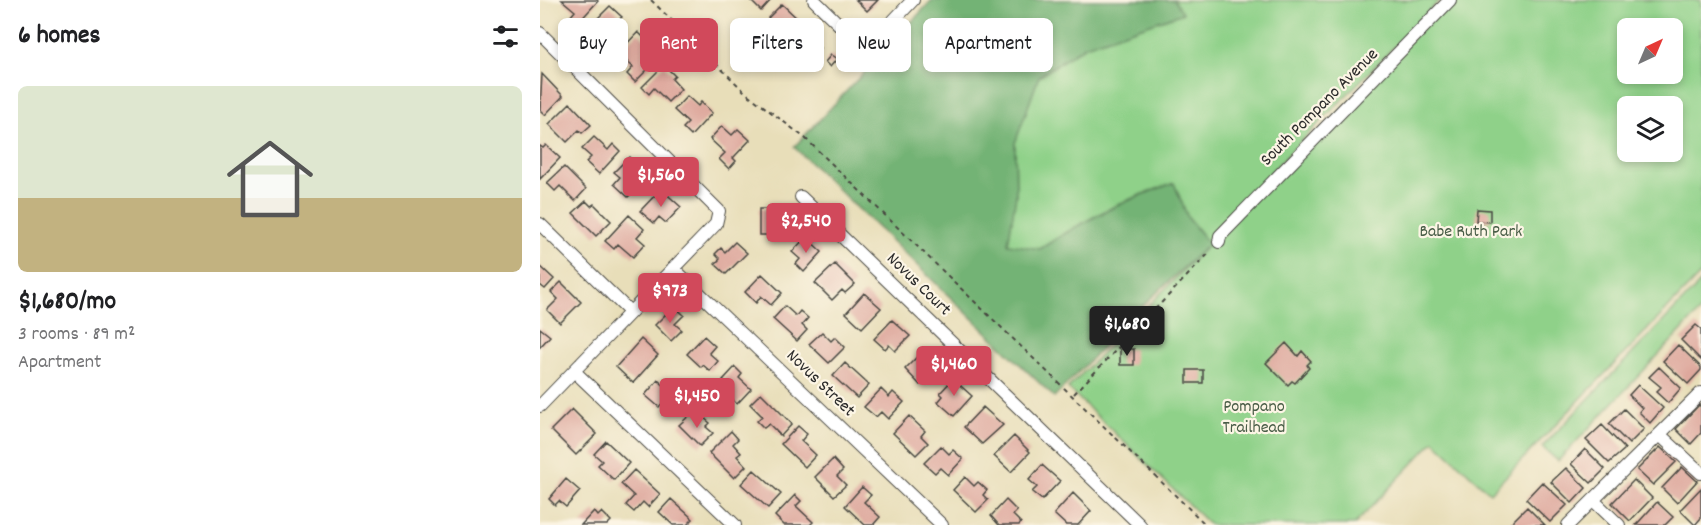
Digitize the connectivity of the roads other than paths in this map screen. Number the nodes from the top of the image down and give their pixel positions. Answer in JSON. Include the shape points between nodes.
{"nodes":[{"id":1,"x":814,"y":0,"type":"edge"},
{"id":2,"x":913,"y":0,"type":"edge"},
{"id":3,"x":1450,"y":0,"type":"edge"},
{"id":4,"x":540,"y":33,"type":"edge"},
{"id":5,"x":801,"y":197,"type":"dead end"},
{"id":6,"x":540,"y":224,"type":"edge"},
{"id":7,"x":1219,"y":242,"type":"road end"},
{"id":8,"x":673,"y":268,"type":"junction"},
{"id":9,"x":630,"y":312,"type":"junction"},
{"id":10,"x":574,"y":370,"type":"junction"},
{"id":11,"x":1701,"y":393,"type":"edge"},
{"id":12,"x":540,"y":406,"type":"edge"},
{"id":13,"x":1660,"y":435,"type":"junction"},
{"id":14,"x":1701,"y":474,"type":"edge"},
{"id":15,"x":1593,"y":500,"type":"junction"},
{"id":16,"x":735,"y":525,"type":"edge"},
{"id":17,"x":942,"y":525,"type":"edge"},
{"id":18,"x":1140,"y":525,"type":"edge"},
{"id":19,"x":1568,"y":525,"type":"edge"},
{"id":20,"x":1619,"y":525,"type":"edge"}],
"edges":[{"from":1,"to":2,"type":"street","via":[[861,44],[875,40]]},
{"from":3,"to":7,"type":"street","name":"South Pompano Avenue","via":[[1220,236]]},
{"from":4,"to":8,"type":"street","via":[[720,211],[716,224]]},
{"from":5,"to":18,"type":"street","name":"Novus Court"},
{"from":6,"to":9,"type":"street"},
{"from":8,"to":9,"type":"street"},
{"from":8,"to":17,"type":"street","name":"Novus Street"},
{"from":9,"to":10,"type":"street"},
{"from":10,"to":12,"type":"street"},
{"from":10,"to":16,"type":"street"},
{"from":11,"to":13,"type":"street"},
{"from":13,"to":14,"type":"street"},
{"from":13,"to":15,"type":"street"},
{"from":15,"to":19,"type":"street"},
{"from":15,"to":20,"type":"street"}]}
